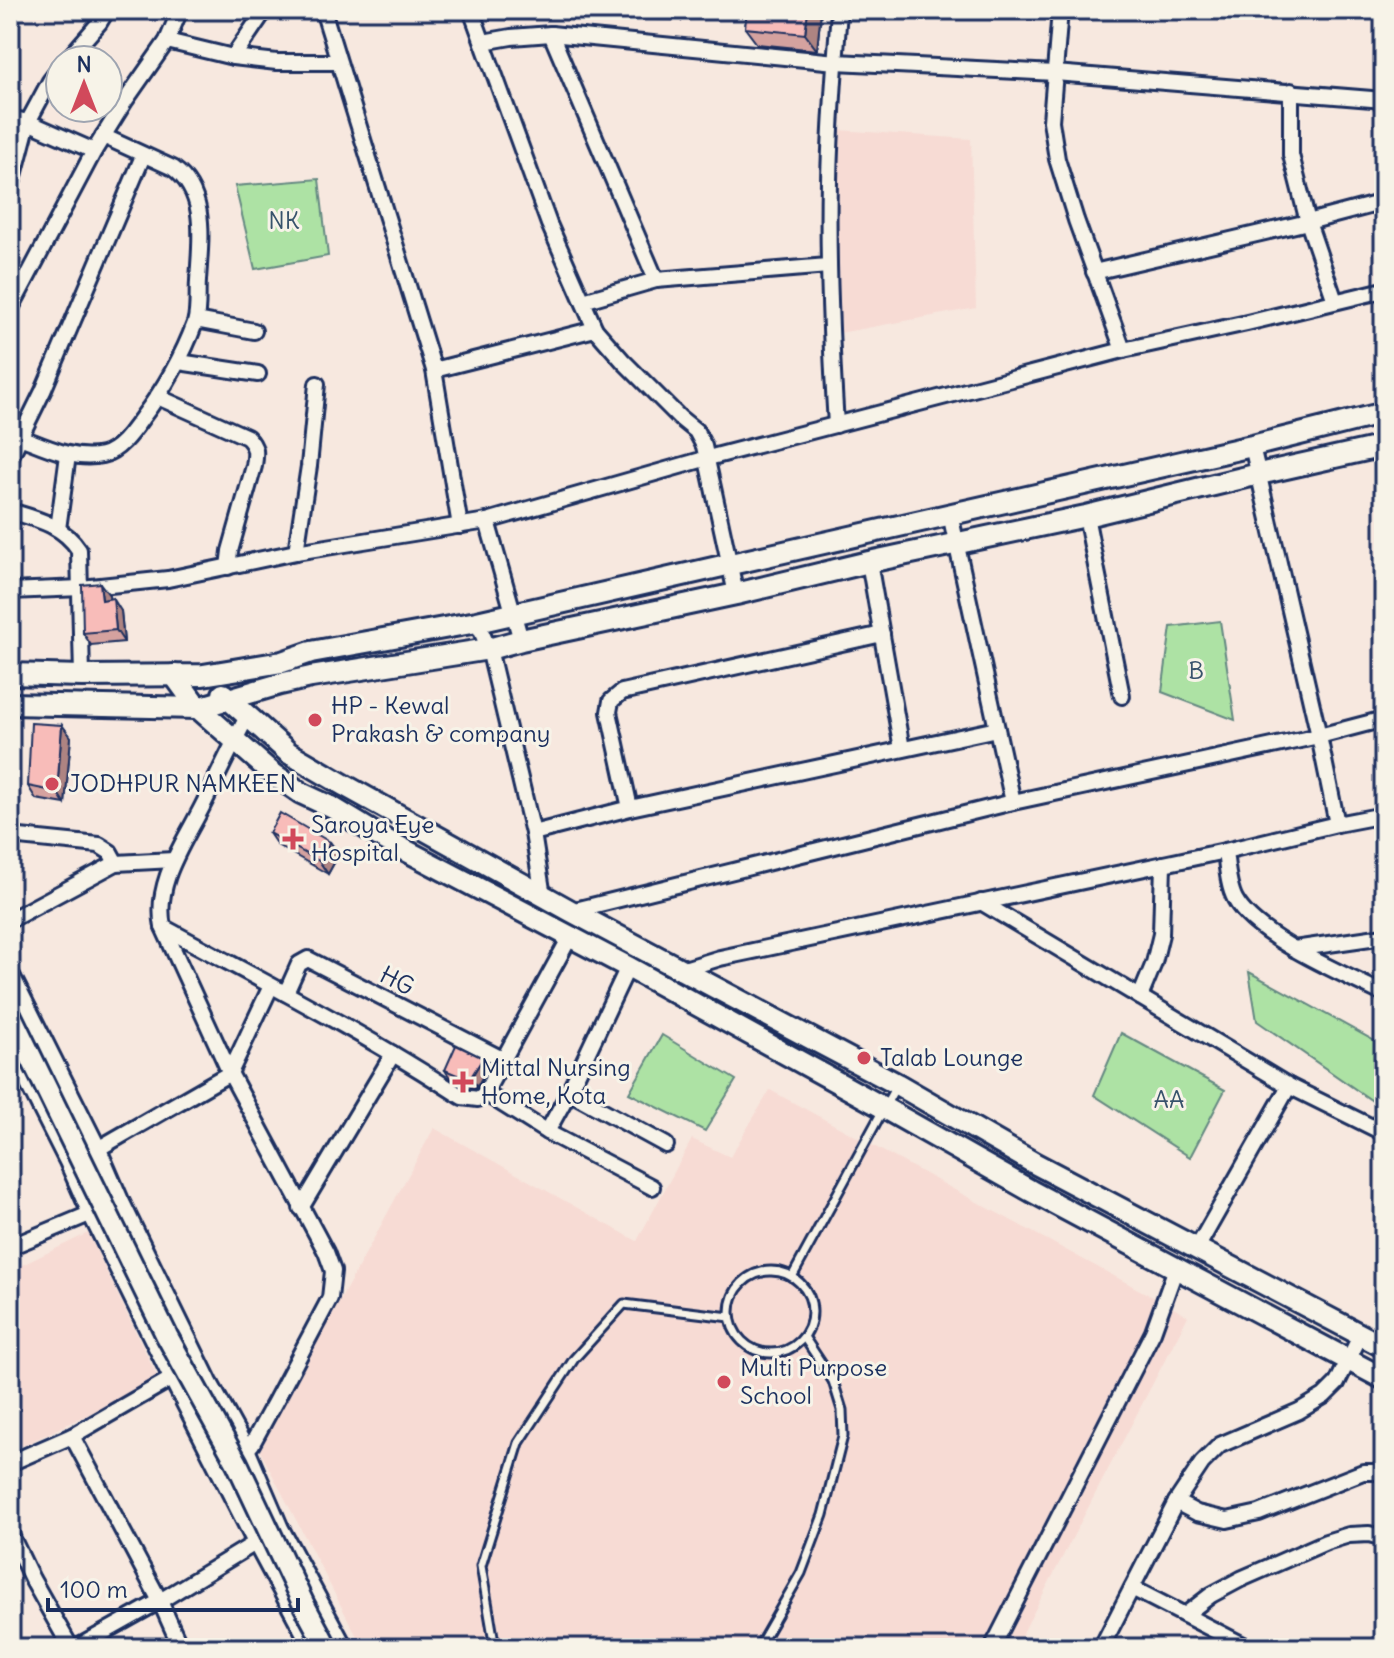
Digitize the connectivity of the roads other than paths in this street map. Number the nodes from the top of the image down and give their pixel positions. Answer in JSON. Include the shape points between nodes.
{"nodes":[{"id":1,"x":107,"y":10,"type":"edge"},
{"id":2,"x":265,"y":10,"type":"edge"},
{"id":3,"x":323,"y":10,"type":"edge"},
{"id":4,"x":471,"y":10,"type":"edge"},
{"id":5,"x":839,"y":10,"type":"edge"},
{"id":6,"x":1060,"y":10,"type":"edge"},
{"id":7,"x":178,"y":11,"type":"edge"},
{"id":8,"x":551,"y":34,"type":"junction"},
{"id":9,"x":167,"y":41,"type":"junction"},
{"id":10,"x":483,"y":42,"type":"junction"},
{"id":11,"x":81,"y":44,"type":"edge"},
{"id":12,"x":233,"y":57,"type":"junction"},
{"id":13,"x":338,"y":62,"type":"junction"},
{"id":14,"x":836,"y":62,"type":"junction"},
{"id":15,"x":1055,"y":73,"type":"junction"},
{"id":16,"x":44,"y":91,"type":"edge"},
{"id":17,"x":1291,"y":91,"type":"junction"},
{"id":18,"x":1384,"y":100,"type":"edge"},
{"id":19,"x":10,"y":118,"type":"edge"},
{"id":20,"x":28,"y":122,"type":"junction"},
{"id":21,"x":103,"y":136,"type":"junction"},
{"id":22,"x":94,"y":151,"type":"junction"},
{"id":23,"x":143,"y":156,"type":"junction"},
{"id":24,"x":10,"y":191,"type":"edge"},
{"id":25,"x":1384,"y":202,"type":"edge"},
{"id":26,"x":1308,"y":222,"type":"junction"},
{"id":27,"x":828,"y":266,"type":"junction"},
{"id":28,"x":1094,"y":272,"type":"junction"},
{"id":29,"x":656,"y":280,"type":"junction"},
{"id":30,"x":1384,"y":290,"type":"edge"},
{"id":31,"x":583,"y":301,"type":"junction"},
{"id":32,"x":1335,"y":301,"type":"junction"},
{"id":33,"x":10,"y":310,"type":"edge"},
{"id":34,"x":196,"y":320,"type":"junction"},
{"id":35,"x":595,"y":329,"type":"junction"},
{"id":36,"x":254,"y":331,"type":"dead end"},
{"id":37,"x":1123,"y":350,"type":"junction"},
{"id":38,"x":179,"y":362,"type":"junction"},
{"id":39,"x":434,"y":370,"type":"junction"},
{"id":40,"x":258,"y":374,"type":"dead end"},
{"id":41,"x":317,"y":384,"type":"dead end"},
{"id":42,"x":158,"y":397,"type":"junction"},
{"id":43,"x":1384,"y":413,"type":"edge"},
{"id":44,"x":836,"y":425,"type":"junction"},
{"id":45,"x":20,"y":437,"type":"junction"},
{"id":46,"x":1252,"y":446,"type":"junction"},
{"id":47,"x":1384,"y":446,"type":"edge"},
{"id":48,"x":68,"y":455,"type":"junction"},
{"id":49,"x":10,"y":458,"type":"edge"},
{"id":50,"x":708,"y":458,"type":"junction"},
{"id":51,"x":1259,"y":474,"type":"junction"},
{"id":52,"x":10,"y":511,"type":"edge"},
{"id":53,"x":950,"y":514,"type":"junction"},
{"id":54,"x":1086,"y":516,"type":"junction"},
{"id":55,"x":487,"y":521,"type":"junction"},
{"id":56,"x":460,"y":526,"type":"junction"},
{"id":57,"x":58,"y":529,"type":"junction"},
{"id":58,"x":957,"y":543,"type":"junction"},
{"id":59,"x":296,"y":552,"type":"junction"},
{"id":60,"x":869,"y":562,"type":"junction"},
{"id":61,"x":731,"y":564,"type":"junction"},
{"id":62,"x":228,"y":567,"type":"junction"},
{"id":63,"x":81,"y":588,"type":"junction"},
{"id":64,"x":10,"y":591,"type":"edge"},
{"id":65,"x":736,"y":594,"type":"junction"},
{"id":66,"x":513,"y":612,"type":"junction"},
{"id":67,"x":477,"y":622,"type":"junction"},
{"id":68,"x":882,"y":634,"type":"junction"},
{"id":69,"x":521,"y":640,"type":"junction"},
{"id":70,"x":489,"y":649,"type":"junction"},
{"id":71,"x":10,"y":674,"type":"edge"},
{"id":72,"x":174,"y":675,"type":"junction"},
{"id":73,"x":203,"y":675,"type":"junction"},
{"id":74,"x":82,"y":676,"type":"junction"},
{"id":75,"x":1122,"y":696,"type":"dead end"},
{"id":76,"x":228,"y":700,"type":"junction"},
{"id":77,"x":10,"y":704,"type":"edge"},
{"id":78,"x":198,"y":708,"type":"junction"},
{"id":79,"x":248,"y":715,"type":"junction"},
{"id":80,"x":1384,"y":719,"type":"edge"},
{"id":81,"x":997,"y":729,"type":"junction"},
{"id":82,"x":1319,"y":736,"type":"junction"},
{"id":83,"x":234,"y":740,"type":"junction"},
{"id":84,"x":902,"y":749,"type":"junction"},
{"id":85,"x":1013,"y":802,"type":"junction"},
{"id":86,"x":630,"y":808,"type":"junction"},
{"id":87,"x":1384,"y":815,"type":"edge"},
{"id":88,"x":1337,"y":824,"type":"junction"},
{"id":89,"x":533,"y":833,"type":"junction"},
{"id":90,"x":10,"y":836,"type":"edge"},
{"id":91,"x":1225,"y":851,"type":"junction"},
{"id":92,"x":174,"y":860,"type":"junction"},
{"id":93,"x":116,"y":863,"type":"junction"},
{"id":94,"x":1163,"y":864,"type":"junction"},
{"id":95,"x":543,"y":896,"type":"junction"},
{"id":96,"x":981,"y":902,"type":"junction"},
{"id":97,"x":571,"y":911,"type":"junction"},
{"id":98,"x":10,"y":920,"type":"edge"},
{"id":99,"x":163,"y":927,"type":"junction"},
{"id":100,"x":1384,"y":936,"type":"edge"},
{"id":101,"x":570,"y":937,"type":"junction"},
{"id":102,"x":1294,"y":949,"type":"junction"},
{"id":103,"x":628,"y":967,"type":"junction"},
{"id":104,"x":681,"y":970,"type":"junction"},
{"id":105,"x":10,"y":978,"type":"edge"},
{"id":106,"x":271,"y":986,"type":"junction"},
{"id":107,"x":286,"y":993,"type":"junction"},
{"id":108,"x":1384,"y":994,"type":"edge"},
{"id":109,"x":1140,"y":997,"type":"junction"},
{"id":110,"x":14,"y":1007,"type":"edge"},
{"id":111,"x":10,"y":1042,"type":"edge"},
{"id":112,"x":393,"y":1054,"type":"junction"},
{"id":113,"x":504,"y":1060,"type":"junction"},
{"id":114,"x":230,"y":1073,"type":"junction"},
{"id":115,"x":897,"y":1084,"type":"junction"},
{"id":116,"x":1289,"y":1086,"type":"junction"},
{"id":117,"x":569,"y":1092,"type":"junction"},
{"id":118,"x":485,"y":1093,"type":"junction"},
{"id":119,"x":884,"y":1108,"type":"junction"},
{"id":120,"x":547,"y":1132,"type":"junction"},
{"id":121,"x":1384,"y":1133,"type":"edge"},
{"id":122,"x":666,"y":1145,"type":"dead end"},
{"id":123,"x":96,"y":1150,"type":"junction"},
{"id":124,"x":70,"y":1161,"type":"junction"},
{"id":125,"x":652,"y":1187,"type":"dead end"},
{"id":126,"x":118,"y":1201,"type":"junction"},
{"id":127,"x":301,"y":1208,"type":"junction"},
{"id":128,"x":93,"y":1213,"type":"junction"},
{"id":129,"x":10,"y":1247,"type":"edge"},
{"id":130,"x":1197,"y":1248,"type":"junction"},
{"id":131,"x":1176,"y":1268,"type":"junction"},
{"id":132,"x":792,"y":1277,"type":"junction"},
{"id":133,"x":730,"y":1317,"type":"junction"},
{"id":134,"x":1361,"y":1334,"type":"junction"},
{"id":135,"x":804,"y":1337,"type":"junction"},
{"id":136,"x":1384,"y":1347,"type":"edge"},
{"id":137,"x":1350,"y":1360,"type":"junction"},
{"id":138,"x":174,"y":1377,"type":"junction"},
{"id":139,"x":1384,"y":1379,"type":"edge"},
{"id":140,"x":72,"y":1436,"type":"junction"},
{"id":141,"x":245,"y":1452,"type":"junction"},
{"id":142,"x":10,"y":1463,"type":"edge"},
{"id":143,"x":1384,"y":1472,"type":"edge"},
{"id":144,"x":1176,"y":1502,"type":"junction"},
{"id":145,"x":278,"y":1529,"type":"junction"},
{"id":146,"x":10,"y":1533,"type":"edge"},
{"id":147,"x":1384,"y":1538,"type":"edge"},
{"id":148,"x":258,"y":1542,"type":"junction"},
{"id":149,"x":1132,"y":1588,"type":"junction"},
{"id":150,"x":160,"y":1601,"type":"junction"},
{"id":151,"x":1185,"y":1615,"type":"junction"},
{"id":152,"x":73,"y":1648,"type":"edge"},
{"id":153,"x":181,"y":1648,"type":"edge"},
{"id":154,"x":315,"y":1648,"type":"edge"},
{"id":155,"x":327,"y":1648,"type":"edge"},
{"id":156,"x":342,"y":1648,"type":"edge"},
{"id":157,"x":495,"y":1648,"type":"edge"},
{"id":158,"x":758,"y":1648,"type":"edge"},
{"id":159,"x":992,"y":1648,"type":"edge"},
{"id":160,"x":1101,"y":1648,"type":"edge"},
{"id":161,"x":1249,"y":1648,"type":"edge"}],
"edges":[{"from":1,"to":11,"type":"street"},
{"from":2,"to":12,"type":"street"},
{"from":3,"to":13,"type":"street"},
{"from":4,"to":10,"type":"street"},
{"from":5,"to":14,"type":"street"},
{"from":6,"to":15,"type":"street"},
{"from":7,"to":9,"type":"street"},
{"from":8,"to":10,"type":"street"},
{"from":8,"to":14,"type":"street"},
{"from":8,"to":29,"type":"street"},
{"from":9,"to":12,"type":"street"},
{"from":9,"to":21,"type":"street"},
{"from":10,"to":31,"type":"street"},
{"from":12,"to":13,"type":"street"},
{"from":13,"to":39,"type":"street"},
{"from":14,"to":15,"type":"street"},
{"from":14,"to":27,"type":"street"},
{"from":15,"to":17,"type":"street"},
{"from":15,"to":28,"type":"street","via":[[1051,121],[1057,159]]},
{"from":16,"to":20,"type":"street"},
{"from":17,"to":18,"type":"street"},
{"from":17,"to":26,"type":"street","via":[[1291,155]]},
{"from":19,"to":20,"type":"street"},
{"from":20,"to":22,"type":"street"},
{"from":20,"to":24,"type":"street"},
{"from":21,"to":22,"type":"street"},
{"from":21,"to":23,"type":"street"},
{"from":22,"to":33,"type":"street"},
{"from":23,"to":34,"type":"street","via":[[183,175],[197,202],[201,228]]},
{"from":23,"to":45,"type":"street"},
{"from":25,"to":26,"type":"street"},
{"from":26,"to":28,"type":"street"},
{"from":26,"to":32,"type":"street"},
{"from":27,"to":29,"type":"street"},
{"from":27,"to":44,"type":"street"},
{"from":28,"to":37,"type":"street"},
{"from":29,"to":31,"type":"street"},
{"from":30,"to":32,"type":"street"},
{"from":31,"to":35,"type":"street"},
{"from":32,"to":37,"type":"street"},
{"from":34,"to":36,"type":"street"},
{"from":34,"to":38,"type":"street"},
{"from":35,"to":39,"type":"street"},
{"from":35,"to":50,"type":"street","via":[[696,431]]},
{"from":37,"to":44,"type":"street"},
{"from":38,"to":40,"type":"street"},
{"from":38,"to":42,"type":"street"},
{"from":39,"to":56,"type":"street"},
{"from":41,"to":59,"type":"street"},
{"from":42,"to":48,"type":"street","via":[[114,450]]},
{"from":42,"to":62,"type":"street","via":[[254,444],[254,466]]},
{"from":43,"to":46,"type":"street"},
{"from":44,"to":50,"type":"street"},
{"from":45,"to":48,"type":"street"},
{"from":45,"to":49,"type":"street"},
{"from":46,"to":51,"type":"street"},
{"from":46,"to":53,"type":"street"},
{"from":47,"to":51,"type":"street"},
{"from":48,"to":57,"type":"street"},
{"from":50,"to":55,"type":"street"},
{"from":50,"to":61,"type":"street"},
{"from":51,"to":54,"type":"street"},
{"from":51,"to":82,"type":"street"},
{"from":52,"to":57,"type":"street"},
{"from":53,"to":58,"type":"street"},
{"from":53,"to":61,"type":"street"},
{"from":54,"to":58,"type":"street"},
{"from":54,"to":75,"type":"street"},
{"from":55,"to":56,"type":"street"},
{"from":55,"to":66,"type":"street"},
{"from":56,"to":59,"type":"street"},
{"from":57,"to":63,"type":"street","via":[[79,550]]},
{"from":58,"to":60,"type":"street"},
{"from":58,"to":81,"type":"street"},
{"from":59,"to":62,"type":"street"},
{"from":60,"to":65,"type":"street"},
{"from":60,"to":68,"type":"street"},
{"from":61,"to":65,"type":"street"},
{"from":61,"to":66,"type":"street"},
{"from":62,"to":63,"type":"street"},
{"from":63,"to":64,"type":"street"},
{"from":63,"to":74,"type":"street"},
{"from":65,"to":69,"type":"street"},
{"from":66,"to":67,"type":"street"},
{"from":66,"to":69,"type":"street"},
{"from":67,"to":70,"type":"street"},
{"from":67,"to":73,"type":"street"},
{"from":68,"to":84,"type":"street"},
{"from":68,"to":86,"type":"street","via":[[622,692],[611,701],[609,712]]},
{"from":69,"to":70,"type":"street"},
{"from":70,"to":76,"type":"street","via":[[311,677]]},
{"from":70,"to":89,"type":"street"},
{"from":71,"to":74,"type":"street"},
{"from":72,"to":73,"type":"street"},
{"from":72,"to":74,"type":"street"},
{"from":72,"to":78,"type":"street"},
{"from":73,"to":76,"type":"street"},
{"from":76,"to":78,"type":"street"},
{"from":76,"to":79,"type":"street"},
{"from":77,"to":78,"type":"street"},
{"from":78,"to":83,"type":"street"},
{"from":79,"to":83,"type":"street"},
{"from":79,"to":95,"type":"street","via":[[289,753]]},
{"from":80,"to":82,"type":"street"},
{"from":81,"to":84,"type":"street"},
{"from":81,"to":85,"type":"street"},
{"from":82,"to":85,"type":"street"},
{"from":82,"to":88,"type":"street"},
{"from":83,"to":92,"type":"street"},
{"from":83,"to":101,"type":"street","via":[[301,793]]},
{"from":84,"to":86,"type":"street"},
{"from":85,"to":97,"type":"street"},
{"from":86,"to":89,"type":"street"},
{"from":87,"to":88,"type":"street"},
{"from":88,"to":91,"type":"street"},
{"from":89,"to":95,"type":"street"},
{"from":90,"to":93,"type":"street","via":[[99,845]]},
{"from":91,"to":94,"type":"street"},
{"from":91,"to":102,"type":"street","via":[[1234,897],[1246,915]]},
{"from":92,"to":93,"type":"street"},
{"from":92,"to":99,"type":"street","via":[[162,895]]},
{"from":93,"to":98,"type":"street"},
{"from":94,"to":96,"type":"street"},
{"from":94,"to":109,"type":"street","via":[[1161,934]]},
{"from":95,"to":97,"type":"street"},
{"from":96,"to":104,"type":"street"},
{"from":96,"to":109,"type":"street"},
{"from":97,"to":104,"type":"street"},
{"from":99,"to":106,"type":"street"},
{"from":99,"to":114,"type":"street"},
{"from":100,"to":102,"type":"street"},
{"from":101,"to":103,"type":"street"},
{"from":101,"to":113,"type":"street"},
{"from":102,"to":108,"type":"street"},
{"from":103,"to":117,"type":"street"},
{"from":103,"to":119,"type":"street"},
{"from":104,"to":115,"type":"street"},
{"from":105,"to":110,"type":"street"},
{"from":106,"to":107,"type":"street"},
{"from":106,"to":114,"type":"street"},
{"from":107,"to":112,"type":"street"},
{"from":107,"to":113,"type":"street","name":"HG","via":[[299,964],[308,959]]},
{"from":109,"to":116,"type":"street"},
{"from":110,"to":123,"type":"street"},
{"from":110,"to":155,"type":"street","bridge":true,"via":[[160,1323],[237,1463]]},
{"from":111,"to":124,"type":"street"},
{"from":112,"to":118,"type":"street","via":[[462,1097],[478,1099]]},
{"from":112,"to":127,"type":"street"},
{"from":113,"to":118,"type":"street"},
{"from":114,"to":123,"type":"street"},
{"from":114,"to":127,"type":"street"},
{"from":115,"to":119,"type":"lane"},
{"from":115,"to":130,"type":"street"},
{"from":116,"to":121,"type":"street"},
{"from":116,"to":130,"type":"street"},
{"from":117,"to":120,"type":"street"},
{"from":117,"to":122,"type":"street"},
{"from":118,"to":120,"type":"street"},
{"from":119,"to":131,"type":"street"},
{"from":119,"to":132,"type":"lane"},
{"from":120,"to":125,"type":"street"},
{"from":123,"to":124,"type":"street"},
{"from":123,"to":126,"type":"street"},
{"from":124,"to":128,"type":"street"},
{"from":126,"to":128,"type":"street"},
{"from":126,"to":141,"type":"street"},
{"from":127,"to":141,"type":"street","via":[[333,1271],[330,1298]]},
{"from":128,"to":129,"type":"street"},
{"from":128,"to":138,"type":"street"},
{"from":130,"to":134,"type":"street"},
{"from":131,"to":137,"type":"street"},
{"from":131,"to":159,"type":"street","via":[[1153,1332]]},
{"from":132,"to":133,"type":"lane","via":[[765,1271],[750,1276],[731,1301]]},
{"from":132,"to":135,"type":"lane","via":[[807,1291],[812,1306]]},
{"from":133,"to":135,"type":"lane","via":[[746,1345],[760,1352],[792,1348]]},
{"from":133,"to":157,"type":"lane","via":[[624,1304],[574,1359],[519,1443],[481,1566]]},
{"from":134,"to":136,"type":"street"},
{"from":134,"to":137,"type":"street"},
{"from":135,"to":158,"type":"lane","via":[[833,1381],[843,1436],[823,1515],[801,1573]]},
{"from":137,"to":139,"type":"street"},
{"from":137,"to":144,"type":"street","via":[[1324,1396],[1220,1445]]},
{"from":138,"to":140,"type":"street"},
{"from":138,"to":148,"type":"street"},
{"from":140,"to":142,"type":"street"},
{"from":140,"to":150,"type":"street"},
{"from":141,"to":145,"type":"street"},
{"from":143,"to":144,"type":"street","via":[[1363,1472],[1259,1513],[1227,1520]]},
{"from":144,"to":149,"type":"street"},
{"from":145,"to":148,"type":"street"},
{"from":145,"to":156,"type":"street"},
{"from":146,"to":152,"type":"street"},
{"from":147,"to":151,"type":"street","via":[[1349,1535],[1326,1542],[1241,1579]]},
{"from":148,"to":150,"type":"street"},
{"from":148,"to":154,"type":"street"},
{"from":149,"to":151,"type":"street"},
{"from":149,"to":160,"type":"street"},
{"from":150,"to":152,"type":"street"},
{"from":150,"to":153,"type":"street"},
{"from":151,"to":161,"type":"street"}]}
